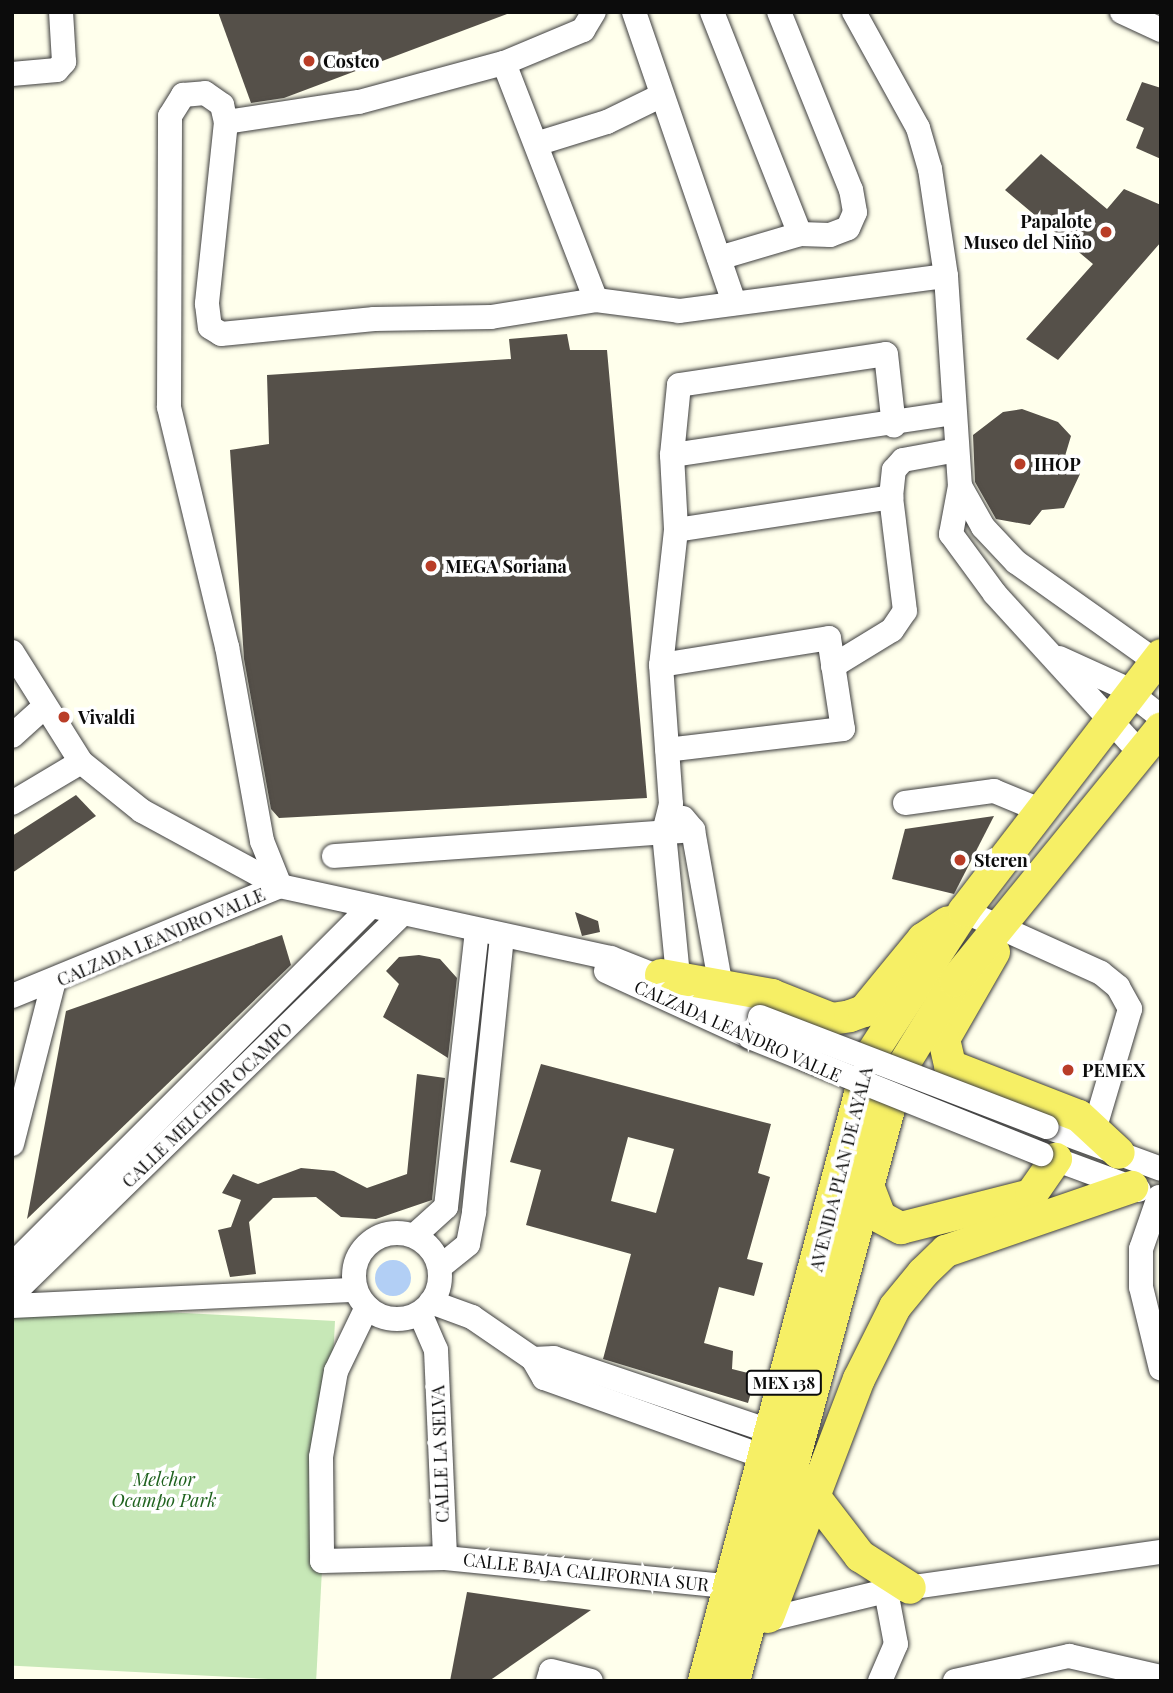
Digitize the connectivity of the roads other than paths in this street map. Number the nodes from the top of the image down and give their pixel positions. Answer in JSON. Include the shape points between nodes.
{"nodes":[{"id":1,"x":61,"y":12,"type":"edge"},
{"id":2,"x":594,"y":12,"type":"edge"},
{"id":3,"x":634,"y":12,"type":"edge"},
{"id":4,"x":712,"y":12,"type":"edge"},
{"id":5,"x":779,"y":12,"type":"edge"},
{"id":6,"x":854,"y":12,"type":"edge"},
{"id":7,"x":1122,"y":12,"type":"edge"},
{"id":8,"x":1161,"y":30,"type":"edge"},
{"id":9,"x":505,"y":62,"type":"junction"},
{"id":10,"x":12,"y":74,"type":"edge"},
{"id":11,"x":662,"y":95,"type":"junction"},
{"id":12,"x":226,"y":122,"type":"junction"},
{"id":13,"x":539,"y":143,"type":"junction"},
{"id":14,"x":800,"y":234,"type":"junction"},
{"id":15,"x":719,"y":258,"type":"junction"},
{"id":16,"x":946,"y":276,"type":"junction"},
{"id":17,"x":596,"y":300,"type":"junction"},
{"id":18,"x":734,"y":303,"type":"junction"},
{"id":19,"x":954,"y":413,"type":"junction"},
{"id":20,"x":894,"y":426,"type":"junction"},
{"id":21,"x":957,"y":450,"type":"junction"},
{"id":22,"x":672,"y":456,"type":"junction"},
{"id":23,"x":960,"y":486,"type":"junction"},
{"id":24,"x":891,"y":496,"type":"junction"},
{"id":25,"x":676,"y":530,"type":"junction"},
{"id":26,"x":12,"y":652,"type":"edge"},
{"id":27,"x":1055,"y":656,"type":"junction"},
{"id":28,"x":1159,"y":661,"type":"edge"},
{"id":29,"x":661,"y":666,"type":"junction"},
{"id":30,"x":833,"y":666,"type":"junction"},
{"id":31,"x":1131,"y":693,"type":"junction"},
{"id":32,"x":43,"y":708,"type":"junction"},
{"id":33,"x":1161,"y":718,"type":"edge"},
{"id":34,"x":1110,"y":723,"type":"junction"},
{"id":35,"x":1161,"y":728,"type":"edge"},
{"id":36,"x":12,"y":736,"type":"edge"},
{"id":37,"x":667,"y":750,"type":"junction"},
{"id":38,"x":1140,"y":753,"type":"junction"},
{"id":39,"x":81,"y":762,"type":"junction"},
{"id":40,"x":12,"y":803,"type":"edge"},
{"id":41,"x":905,"y":803,"type":"dead end"},
{"id":42,"x":671,"y":804,"type":"junction"},
{"id":43,"x":1040,"y":810,"type":"junction"},
{"id":44,"x":692,"y":830,"type":"junction"},
{"id":45,"x":664,"y":833,"type":"junction"},
{"id":46,"x":334,"y":856,"type":"dead end"},
{"id":47,"x":280,"y":886,"type":"junction"},
{"id":48,"x":370,"y":907,"type":"junction"},
{"id":49,"x":964,"y":911,"type":"junction"},
{"id":50,"x":401,"y":915,"type":"junction"},
{"id":51,"x":477,"y":930,"type":"junction"},
{"id":52,"x":1001,"y":930,"type":"junction"},
{"id":53,"x":502,"y":936,"type":"junction"},
{"id":54,"x":556,"y":944,"type":"junction"},
{"id":55,"x":670,"y":976,"type":"junction"},
{"id":56,"x":720,"y":982,"type":"junction"},
{"id":57,"x":53,"y":984,"type":"junction"},
{"id":58,"x":12,"y":996,"type":"edge"},
{"id":59,"x":755,"y":1027,"type":"junction"},
{"id":60,"x":1095,"y":1127,"type":"junction"},
{"id":61,"x":12,"y":1144,"type":"edge"},
{"id":62,"x":1119,"y":1153,"type":"junction"},
{"id":63,"x":1049,"y":1156,"type":"junction"},
{"id":64,"x":1161,"y":1169,"type":"edge"},
{"id":65,"x":869,"y":1188,"type":"junction"},
{"id":66,"x":1150,"y":1194,"type":"edge"},
{"id":67,"x":414,"y":1237,"type":"junction"},
{"id":68,"x":12,"y":1265,"type":"edge"},
{"id":69,"x":440,"y":1267,"type":"junction"},
{"id":70,"x":12,"y":1295,"type":"edge"},
{"id":71,"x":362,"y":1298,"type":"junction"},
{"id":72,"x":12,"y":1306,"type":"edge"},
{"id":73,"x":426,"y":1307,"type":"junction"},
{"id":74,"x":835,"y":1308,"type":"junction"},
{"id":75,"x":396,"y":1320,"type":"junction"},
{"id":76,"x":436,"y":1350,"type":"junction"},
{"id":77,"x":1161,"y":1369,"type":"edge"},
{"id":78,"x":858,"y":1383,"type":"junction"},
{"id":79,"x":777,"y":1440,"type":"junction"},
{"id":80,"x":817,"y":1500,"type":"junction"},
{"id":81,"x":1161,"y":1552,"type":"edge"},
{"id":82,"x":445,"y":1558,"type":"junction"},
{"id":83,"x":727,"y":1586,"type":"junction"},
{"id":84,"x":898,"y":1589,"type":"junction"},
{"id":85,"x":766,"y":1620,"type":"junction"},
{"id":86,"x":1161,"y":1677,"type":"edge"},
{"id":87,"x":548,"y":1681,"type":"edge"},
{"id":88,"x":591,"y":1681,"type":"edge"},
{"id":89,"x":704,"y":1681,"type":"edge"},
{"id":90,"x":735,"y":1681,"type":"edge"},
{"id":91,"x":880,"y":1681,"type":"edge"},
{"id":92,"x":955,"y":1681,"type":"edge"}],
"edges":[{"from":1,"to":10,"type":"street","via":[[64,62],[57,70]]},
{"from":2,"to":9,"type":"street","via":[[583,30]]},
{"from":3,"to":11,"type":"street"},
{"from":4,"to":14,"type":"street"},
{"from":5,"to":14,"type":"street","via":[[855,212],[848,228]]},
{"from":6,"to":16,"type":"street","via":[[918,128]]},
{"from":7,"to":8,"type":"street"},
{"from":9,"to":12,"type":"street","via":[[359,102]]},
{"from":9,"to":13,"type":"street"},
{"from":11,"to":13,"type":"street","via":[[607,122]]},
{"from":11,"to":15,"type":"street"},
{"from":12,"to":17,"type":"street","via":[[207,304],[210,327],[221,334],[374,319],[491,317]]},
{"from":12,"to":47,"type":"street","via":[[222,105],[205,93],[183,95],[170,116],[169,407],[227,648],[262,841]]},
{"from":13,"to":17,"type":"street"},
{"from":14,"to":15,"type":"street"},
{"from":15,"to":18,"type":"street"},
{"from":16,"to":18,"type":"street"},
{"from":16,"to":19,"type":"street"},
{"from":17,"to":18,"type":"street","via":[[679,311]]},
{"from":19,"to":20,"type":"street"},
{"from":19,"to":21,"type":"street"},
{"from":20,"to":22,"type":"street"},
{"from":20,"to":22,"type":"street","via":[[886,354],[679,385]]},
{"from":21,"to":23,"type":"street"},
{"from":21,"to":24,"type":"street","via":[[903,460],[894,470]]},
{"from":22,"to":25,"type":"street"},
{"from":23,"to":27,"type":"street","via":[[951,534],[995,594]]},
{"from":23,"to":28,"type":"street","via":[[983,527],[1016,562]]},
{"from":24,"to":25,"type":"street"},
{"from":24,"to":30,"type":"street","via":[[905,611],[892,630]]},
{"from":25,"to":29,"type":"street"},
{"from":26,"to":32,"type":"street"},
{"from":27,"to":31,"type":"street"},
{"from":27,"to":34,"type":"street"},
{"from":28,"to":31,"type":"main road","name":"AVENIDA PLAN DE AYALA","number":"MEX 138"},
{"from":29,"to":30,"type":"street","via":[[829,638]]},
{"from":29,"to":37,"type":"street"},
{"from":30,"to":37,"type":"street","via":[[843,729]]},
{"from":31,"to":33,"type":"street"},
{"from":31,"to":34,"type":"main road","name":"AVENIDA PLAN DE AYALA","number":"MEX 138"},
{"from":32,"to":36,"type":"street"},
{"from":32,"to":39,"type":"street"},
{"from":34,"to":38,"type":"street"},
{"from":34,"to":43,"type":"main road","name":"AVENIDA PLAN DE AYALA","number":"MEX 138"},
{"from":35,"to":38,"type":"main road","name":"AVENIDA PLAN DE AYALA","number":"MEX 138"},
{"from":37,"to":42,"type":"street"},
{"from":38,"to":52,"type":"main road","name":"AVENIDA PLAN DE AYALA","number":"MEX 138"},
{"from":39,"to":40,"type":"street"},
{"from":39,"to":47,"type":"street","via":[[142,811]]},
{"from":41,"to":43,"type":"street","via":[[994,791]]},
{"from":42,"to":44,"type":"street"},
{"from":42,"to":45,"type":"street"},
{"from":43,"to":49,"type":"main road","name":"AVENIDA PLAN DE AYALA","number":"MEX 138"},
{"from":43,"to":52,"type":"main road","via":[[1041,839]]},
{"from":44,"to":45,"type":"street"},
{"from":44,"to":56,"type":"street"},
{"from":45,"to":46,"type":"street"},
{"from":45,"to":55,"type":"street"},
{"from":47,"to":48,"type":"street","name":"CALZADA LEANDRO VALLE"},
{"from":47,"to":57,"type":"street","name":"CALZADA LEANDRO VALLE"},
{"from":48,"to":50,"type":"street","name":"CALZADA LEANDRO VALLE"},
{"from":48,"to":68,"type":"street","name":"CALLE MELCHOR OCAMPO"},
{"from":49,"to":52,"type":"street"},
{"from":49,"to":56,"type":"main road","via":[[923,939],[864,1011],[850,1016],[832,1018]]},
{"from":49,"to":79,"type":"main road","name":"AVENIDA PLAN DE AYALA","number":"MEX 138","via":[[870,1056]]},
{"from":50,"to":51,"type":"street","name":"CALZADA LEANDRO VALLE"},
{"from":50,"to":70,"type":"street","name":"CALLE MELCHOR OCAMPO"},
{"from":51,"to":53,"type":"street","name":"CALZADA LEANDRO VALLE"},
{"from":51,"to":67,"type":"street","via":[[446,1207]]},
{"from":52,"to":60,"type":"street","via":[[1101,973],[1130,1009]]},
{"from":52,"to":60,"type":"main road","via":[[987,973],[944,1039],[943,1053],[950,1066]]},
{"from":52,"to":65,"type":"main road","name":"AVENIDA PLAN DE AYALA","number":"MEX 138","via":[[955,981],[912,1044]]},
{"from":53,"to":54,"type":"street","name":"CALZADA LEANDRO VALLE"},
{"from":53,"to":69,"type":"street","via":[[472,1223],[468,1244]]},
{"from":54,"to":55,"type":"street","name":"CALZADA LEANDRO VALLE"},
{"from":54,"to":59,"type":"street","name":"CALZADA LEANDRO VALLE"},
{"from":55,"to":56,"type":"main road"},
{"from":55,"to":59,"type":"street","name":"CALZADA LEANDRO VALLE"},
{"from":57,"to":58,"type":"street","name":"CALZADA LEANDRO VALLE"},
{"from":57,"to":61,"type":"street"},
{"from":59,"to":62,"type":"street","name":"CALZADA LEANDRO VALLE","bridge":true},
{"from":59,"to":63,"type":"street","name":"CALZADA LEANDRO VALLE","bridge":true},
{"from":60,"to":62,"type":"main road"},
{"from":62,"to":64,"type":"street","name":"CALZADA LEANDRO VALLE"},
{"from":63,"to":65,"type":"main road","via":[[1031,1195],[901,1228],[880,1217]]},
{"from":63,"to":66,"type":"street","name":"CALZADA LEANDRO VALLE"},
{"from":65,"to":74,"type":"main road","name":"AVENIDA PLAN DE AYALA","number":"MEX 138"},
{"from":66,"to":77,"type":"street","via":[[1141,1249],[1141,1287]]},
{"from":66,"to":78,"type":"main road","via":[[946,1251],[895,1307]]},
{"from":67,"to":69,"type":"street"},
{"from":67,"to":71,"type":"street","via":[[373,1240],[356,1262]]},
{"from":69,"to":73,"type":"street"},
{"from":71,"to":72,"type":"street"},
{"from":71,"to":75,"type":"street"},
{"from":71,"to":82,"type":"street","name":"CALLE BAJA CALIFORNIA SUR","via":[[336,1371],[321,1457],[322,1561]]},
{"from":73,"to":75,"type":"street"},
{"from":73,"to":76,"type":"street","name":"CALLE LA SELVA"},
{"from":73,"to":79,"type":"street","via":[[472,1317],[533,1359],[554,1358]]},
{"from":74,"to":78,"type":"main road"},
{"from":74,"to":79,"type":"main road","name":"AVENIDA PLAN DE AYALA","number":"MEX 138"},
{"from":75,"to":76,"type":"street"},
{"from":76,"to":82,"type":"street","name":"CALLE LA SELVA"},
{"from":78,"to":79,"type":"main road"},
{"from":78,"to":80,"type":"main road"},
{"from":79,"to":83,"type":"main road","name":"AVENIDA PLAN DE AYALA","number":"MEX 138"},
{"from":79,"to":90,"type":"main road","name":"AVENIDA PLAN DE AYALA","number":"MEX 138"},
{"from":80,"to":84,"type":"main road","via":[[860,1556]]},
{"from":80,"to":85,"type":"main road"},
{"from":81,"to":84,"type":"street"},
{"from":82,"to":83,"type":"street","name":"CALLE BAJA CALIFORNIA SUR"},
{"from":83,"to":89,"type":"main road","name":"AVENIDA PLAN DE AYALA","number":"MEX 138"},
{"from":84,"to":85,"type":"street"},
{"from":84,"to":91,"type":"street","via":[[895,1644]]},
{"from":85,"to":90,"type":"main road"},
{"from":86,"to":92,"type":"street","via":[[1069,1656]]},
{"from":87,"to":88,"type":"street","via":[[551,1671]]}]}
